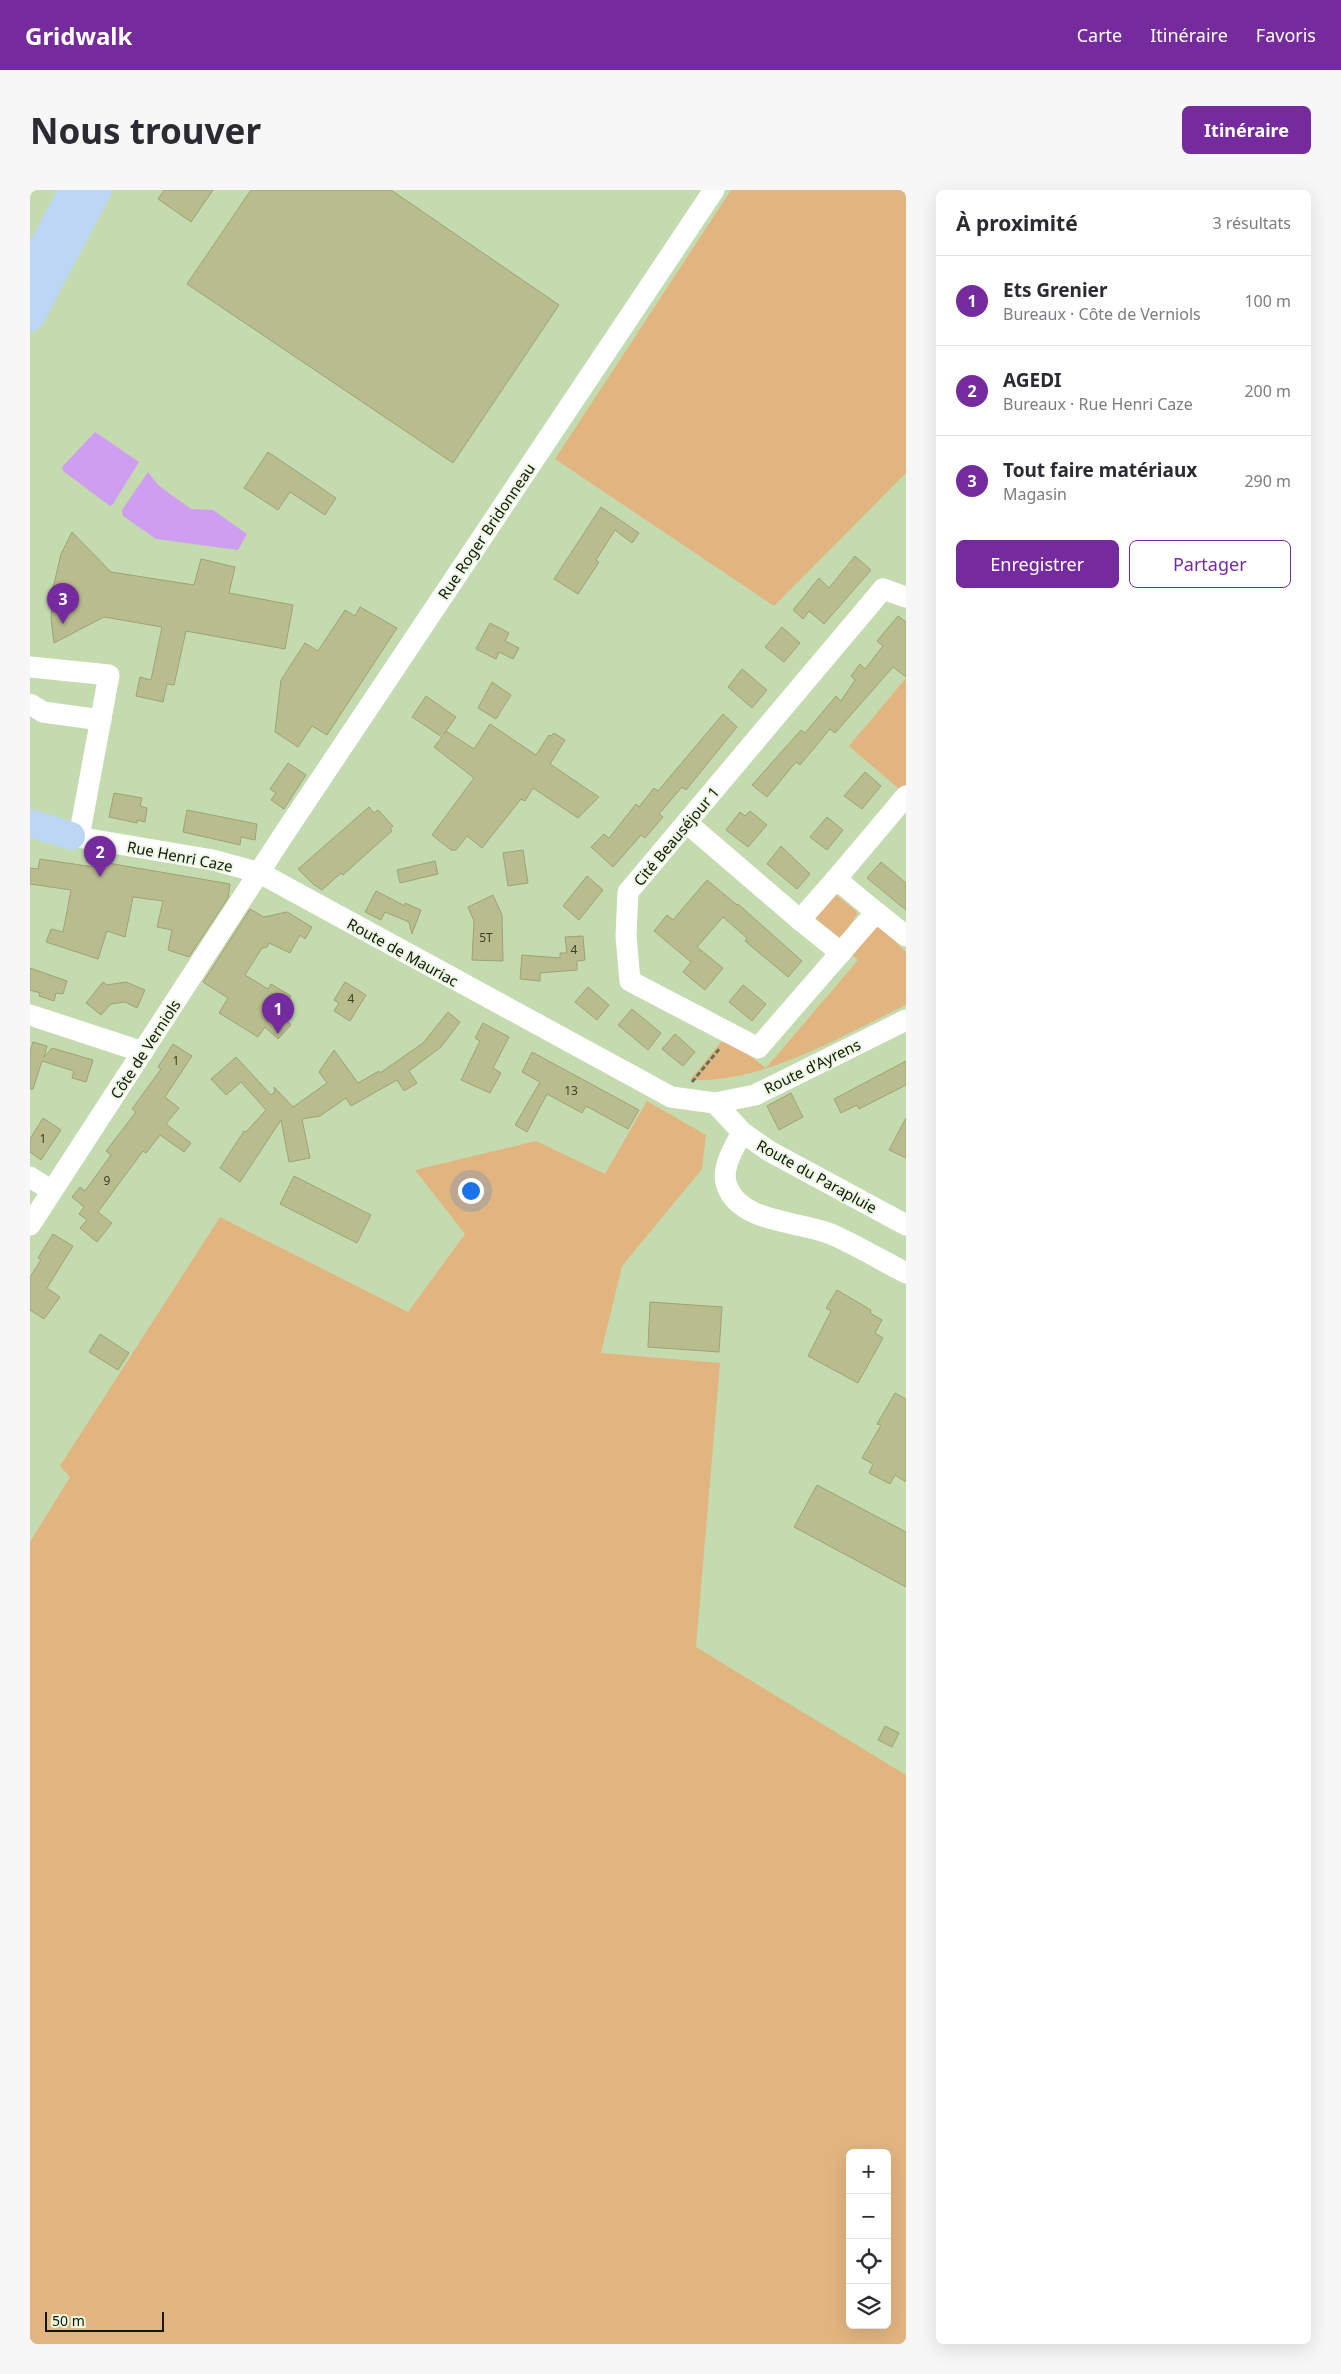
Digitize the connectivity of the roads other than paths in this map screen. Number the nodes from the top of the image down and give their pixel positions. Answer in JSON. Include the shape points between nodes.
{"nodes":[{"id":1,"x":73,"y":190,"type":"edge"},
{"id":2,"x":98,"y":190,"type":"edge"},
{"id":3,"x":714,"y":190,"type":"edge"},
{"id":4,"x":30,"y":271,"type":"edge"},
{"id":5,"x":30,"y":318,"type":"edge"},
{"id":6,"x":906,"y":597,"type":"edge"},
{"id":7,"x":30,"y":667,"type":"edge"},
{"id":8,"x":30,"y":704,"type":"edge"},
{"id":9,"x":101,"y":720,"type":"junction"},
{"id":10,"x":906,"y":796,"type":"edge"},
{"id":11,"x":30,"y":823,"type":"edge"},
{"id":12,"x":687,"y":823,"type":"junction"},
{"id":13,"x":30,"y":831,"type":"edge"},
{"id":14,"x":75,"y":837,"type":"junction"},
{"id":15,"x":260,"y":873,"type":"junction"},
{"id":16,"x":836,"y":879,"type":"junction"},
{"id":17,"x":876,"y":912,"type":"junction"},
{"id":18,"x":800,"y":920,"type":"junction"},
{"id":19,"x":906,"y":936,"type":"edge"},
{"id":20,"x":841,"y":953,"type":"junction"},
{"id":21,"x":30,"y":1015,"type":"edge"},
{"id":22,"x":906,"y":1020,"type":"edge"},
{"id":23,"x":143,"y":1052,"type":"junction"},
{"id":24,"x":715,"y":1103,"type":"junction"},
{"id":25,"x":742,"y":1132,"type":"junction"},
{"id":26,"x":30,"y":1177,"type":"edge"},
{"id":27,"x":52,"y":1191,"type":"junction"},
{"id":28,"x":30,"y":1225,"type":"edge"},
{"id":29,"x":906,"y":1226,"type":"edge"},
{"id":30,"x":906,"y":1273,"type":"edge"}],
"edges":[{"from":1,"to":4,"type":"highway"},
{"from":2,"to":5,"type":"highway"},
{"from":3,"to":15,"type":"street","name":"Rue Roger Bridonneau"},
{"from":6,"to":12,"type":"street","name":"Cité Beauséjour 1","via":[[883,589]]},
{"from":7,"to":9,"type":"street","via":[[109,675]]},
{"from":8,"to":9,"type":"street","via":[[43,712]]},
{"from":9,"to":14,"type":"street"},
{"from":10,"to":16,"type":"street"},
{"from":11,"to":14,"type":"highway"},
{"from":12,"to":18,"type":"street"},
{"from":12,"to":20,"type":"street","name":"Cité Beauséjour 1","via":[[628,892],[626,936],[630,981],[758,1048]]},
{"from":13,"to":14,"type":"highway"},
{"from":14,"to":15,"type":"street","name":"Rue Henri Caze","via":[[213,860]]},
{"from":15,"to":23,"type":"street","name":"Côte de Verniols"},
{"from":15,"to":24,"type":"street","name":"Route de Mauriac","via":[[671,1097]]},
{"from":16,"to":17,"type":"street"},
{"from":16,"to":18,"type":"street"},
{"from":17,"to":19,"type":"street"},
{"from":17,"to":20,"type":"street","name":"Cité Beauséjour 1"},
{"from":18,"to":20,"type":"street"},
{"from":21,"to":23,"type":"street"},
{"from":22,"to":24,"type":"street","name":"Route d'Ayrens","via":[[755,1095]]},
{"from":23,"to":27,"type":"street","name":"Côte de Verniols"},
{"from":24,"to":25,"type":"street","name":"Route du Parapluie"},
{"from":25,"to":29,"type":"street","name":"Route du Parapluie","via":[[769,1151]]},
{"from":25,"to":30,"type":"street","via":[[726,1169],[726,1185],[734,1198],[762,1217],[804,1224],[831,1234]]},
{"from":26,"to":27,"type":"street"},
{"from":27,"to":28,"type":"street","name":"Côte de Verniols"}]}
